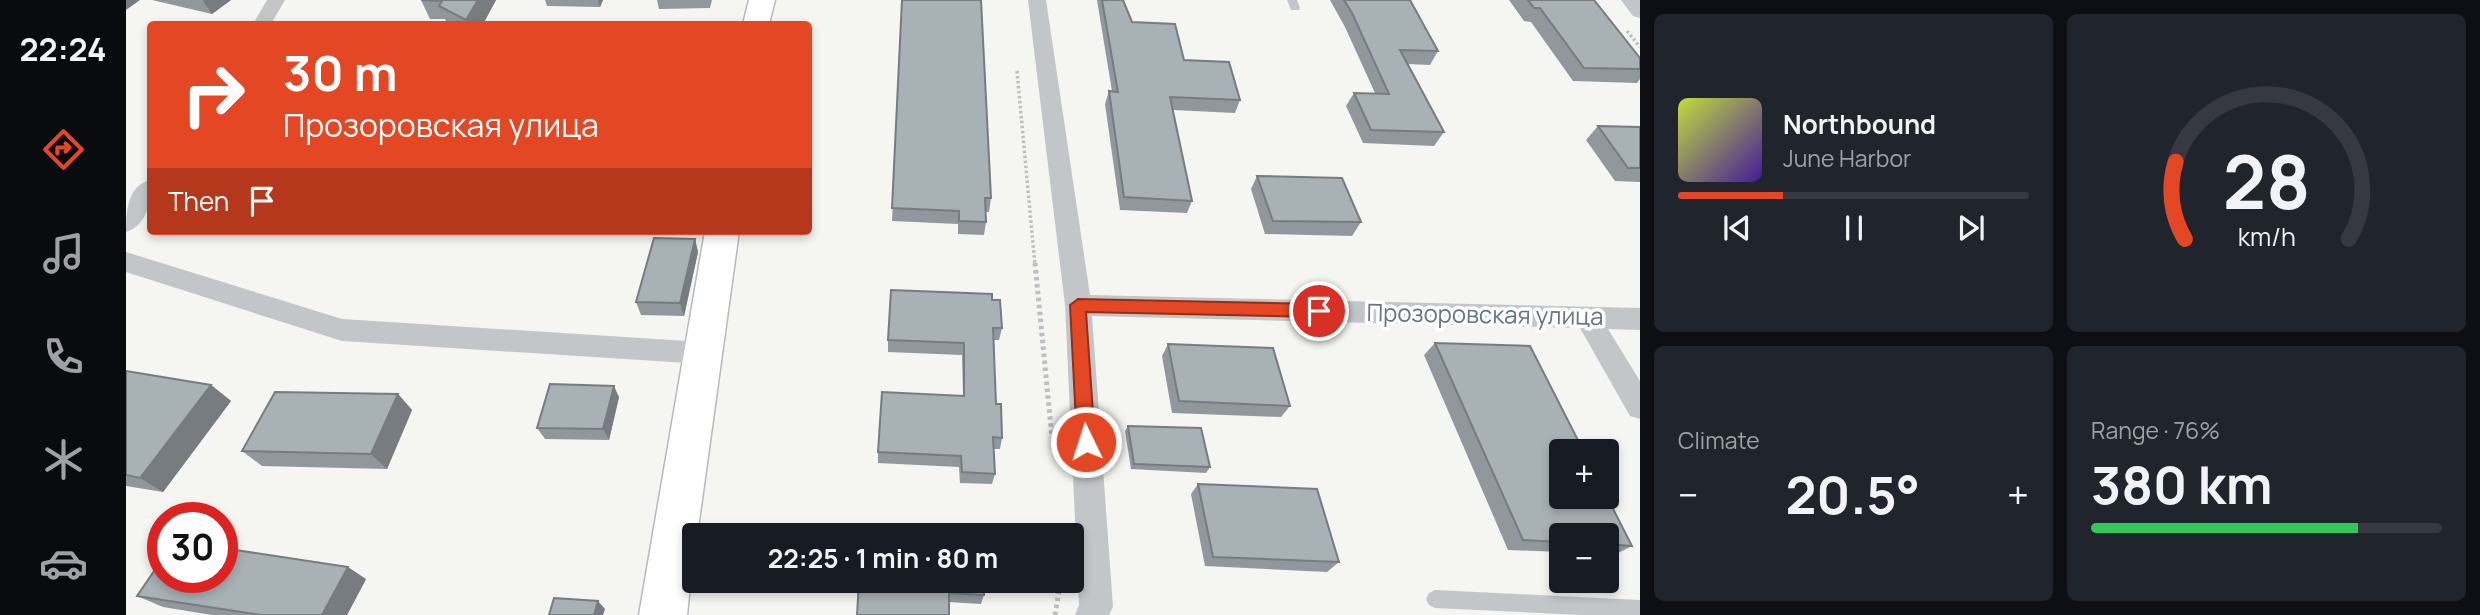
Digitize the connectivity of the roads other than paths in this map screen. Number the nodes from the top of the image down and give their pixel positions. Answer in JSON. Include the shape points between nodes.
{"nodes":[{"id":1,"x":276,"y":0,"type":"edge"},
{"id":2,"x":762,"y":0,"type":"edge"},
{"id":3,"x":1037,"y":0,"type":"edge"},
{"id":4,"x":1630,"y":0,"type":"edge"},
{"id":5,"x":1640,"y":12,"type":"edge"},
{"id":6,"x":264,"y":21,"type":"edge"},
{"id":7,"x":757,"y":21,"type":"edge"},
{"id":8,"x":147,"y":192,"type":"edge"},
{"id":9,"x":126,"y":223,"type":"edge"},
{"id":10,"x":721,"y":235,"type":"edge"},
{"id":11,"x":126,"y":262,"type":"edge"},
{"id":12,"x":1078,"y":305,"type":"junction"},
{"id":13,"x":1587,"y":317,"type":"junction"},
{"id":14,"x":1640,"y":319,"type":"edge"},
{"id":15,"x":703,"y":353,"type":"junction"},
{"id":16,"x":1640,"y":407,"type":"edge"},
{"id":17,"x":1435,"y":599,"type":"dead end"},
{"id":18,"x":1640,"y":608,"type":"edge"},
{"id":19,"x":663,"y":615,"type":"edge"},
{"id":20,"x":1092,"y":615,"type":"edge"}],
"edges":[{"from":1,"to":6,"type":"street"},
{"from":2,"to":7,"type":"street"},
{"from":3,"to":12,"type":"street"},
{"from":4,"to":5,"type":"street"},
{"from":8,"to":9,"type":"street"},
{"from":10,"to":15,"type":"street"},
{"from":11,"to":15,"type":"street","via":[[342,330]]},
{"from":12,"to":13,"type":"street","name":"Прозоровская улица"},
{"from":12,"to":20,"type":"street","via":[[1096,607]]},
{"from":13,"to":14,"type":"street","name":"Прозоровская улица"},
{"from":13,"to":16,"type":"street"},
{"from":15,"to":19,"type":"street"},
{"from":17,"to":18,"type":"lane"}]}
